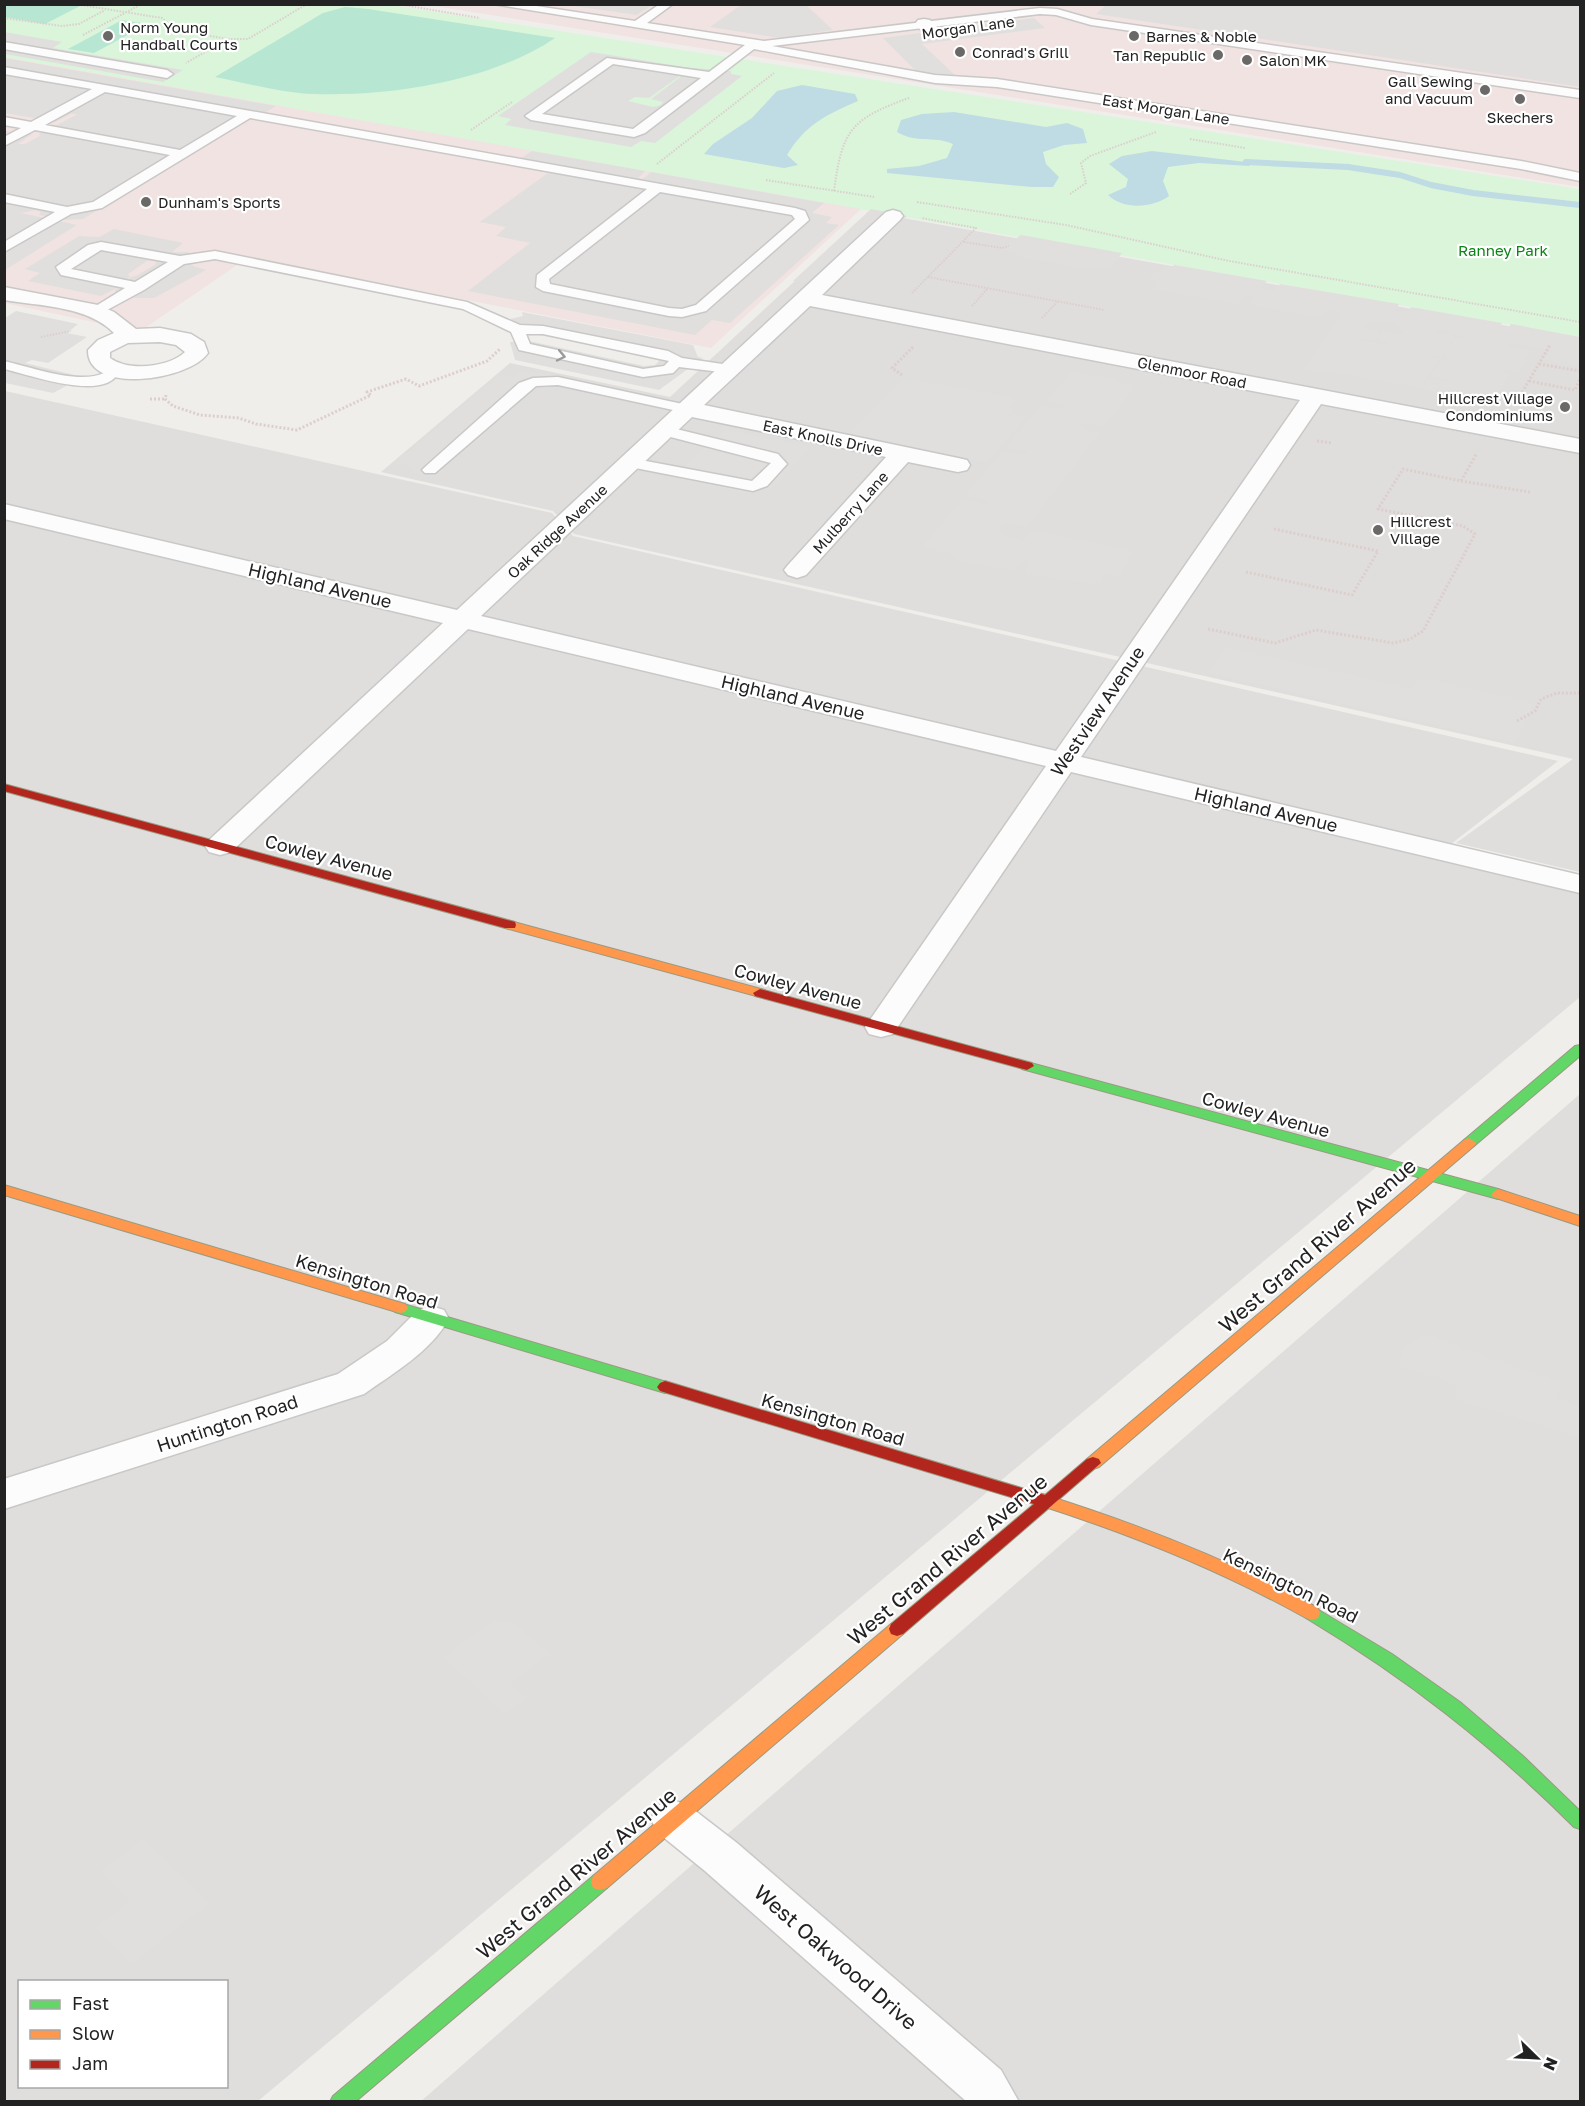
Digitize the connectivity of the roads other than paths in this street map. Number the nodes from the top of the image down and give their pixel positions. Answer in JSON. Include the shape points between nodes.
{"nodes":[{"id":1,"x":498,"y":4,"type":"edge"},
{"id":2,"x":668,"y":4,"type":"edge"},
{"id":3,"x":985,"y":4,"type":"edge"},
{"id":4,"x":1079,"y":6,"type":"edge"},
{"id":5,"x":1057,"y":12,"type":"junction"},
{"id":6,"x":996,"y":15,"type":"junction"},
{"id":7,"x":636,"y":26,"type":"junction"},
{"id":8,"x":929,"y":28,"type":"junction"},
{"id":9,"x":4,"y":45,"type":"edge"},
{"id":10,"x":752,"y":45,"type":"junction"},
{"id":11,"x":4,"y":70,"type":"edge"},
{"id":12,"x":167,"y":74,"type":"road end"},
{"id":13,"x":712,"y":76,"type":"junction"},
{"id":14,"x":103,"y":88,"type":"junction"},
{"id":15,"x":1581,"y":94,"type":"edge"},
{"id":16,"x":250,"y":113,"type":"junction"},
{"id":17,"x":4,"y":121,"type":"edge"},
{"id":18,"x":32,"y":126,"type":"junction"},
{"id":19,"x":4,"y":142,"type":"edge"},
{"id":20,"x":183,"y":154,"type":"junction"},
{"id":21,"x":1581,"y":177,"type":"edge"},
{"id":22,"x":657,"y":188,"type":"junction"},
{"id":23,"x":4,"y":198,"type":"edge"},
{"id":24,"x":887,"y":206,"type":"road end"},
{"id":25,"x":68,"y":211,"type":"junction"},
{"id":26,"x":4,"y":248,"type":"edge"},
{"id":27,"x":180,"y":260,"type":"junction"},
{"id":28,"x":139,"y":287,"type":"junction"},
{"id":29,"x":8,"y":297,"type":"edge"},
{"id":30,"x":804,"y":298,"type":"junction"},
{"id":31,"x":96,"y":312,"type":"junction"},
{"id":32,"x":517,"y":329,"type":"junction"},
{"id":33,"x":130,"y":336,"type":"junction"},
{"id":34,"x":676,"y":362,"type":"junction"},
{"id":35,"x":4,"y":365,"type":"edge"},
{"id":36,"x":108,"y":368,"type":"junction"},
{"id":37,"x":729,"y":369,"type":"junction"},
{"id":38,"x":1315,"y":395,"type":"junction"},
{"id":39,"x":687,"y":409,"type":"junction"},
{"id":40,"x":664,"y":431,"type":"junction"},
{"id":41,"x":1581,"y":446,"type":"edge"},
{"id":42,"x":902,"y":454,"type":"junction"},
{"id":43,"x":630,"y":463,"type":"junction"},
{"id":44,"x":958,"y":465,"type":"dead end"},
{"id":45,"x":430,"y":470,"type":"dead end"},
{"id":46,"x":4,"y":511,"type":"edge"},
{"id":47,"x":797,"y":570,"type":"dead end"},
{"id":48,"x":462,"y":619,"type":"junction"},
{"id":49,"x":1063,"y":761,"type":"junction"},
{"id":50,"x":4,"y":787,"type":"edge"},
{"id":51,"x":219,"y":846,"type":"junction"},
{"id":52,"x":1581,"y":884,"type":"edge"},
{"id":53,"x":881,"y":1027,"type":"junction"},
{"id":54,"x":1581,"y":1049,"type":"edge"},
{"id":55,"x":1428,"y":1177,"type":"junction"},
{"id":56,"x":4,"y":1190,"type":"edge"},
{"id":57,"x":1581,"y":1221,"type":"edge"},
{"id":58,"x":431,"y":1319,"type":"junction"},
{"id":59,"x":4,"y":1494,"type":"edge"},
{"id":60,"x":1046,"y":1502,"type":"junction"},
{"id":61,"x":673,"y":1819,"type":"junction"},
{"id":62,"x":1581,"y":1822,"type":"edge"},
{"id":63,"x":340,"y":2102,"type":"edge"},
{"id":64,"x":994,"y":2102,"type":"edge"}],
"edges":[{"from":1,"to":7,"type":"lane","name":"Morgan Lane"},
{"from":2,"to":7,"type":"lane"},
{"from":3,"to":6,"type":"lane"},
{"from":4,"to":5,"type":"lane"},
{"from":5,"to":6,"type":"lane","name":"Morgan Lane"},
{"from":5,"to":8,"type":"lane","name":"Morgan Lane"},
{"from":5,"to":15,"type":"lane","via":[[1091,22]]},
{"from":6,"to":8,"type":"lane","name":"Morgan Lane"},
{"from":7,"to":10,"type":"lane","name":"Morgan Lane"},
{"from":8,"to":10,"type":"lane","name":"Morgan Lane","via":[[818,46]]},
{"from":9,"to":12,"type":"lane"},
{"from":10,"to":13,"type":"lane"},
{"from":10,"to":21,"type":"lane","name":"East Morgan Lane","via":[[934,79],[997,83]]},
{"from":11,"to":14,"type":"lane"},
{"from":13,"to":13,"type":"lane","via":[[634,133],[531,116],[611,60]]},
{"from":14,"to":16,"type":"lane"},
{"from":14,"to":18,"type":"lane"},
{"from":16,"to":20,"type":"lane"},
{"from":16,"to":22,"type":"lane"},
{"from":17,"to":18,"type":"lane"},
{"from":18,"to":19,"type":"lane"},
{"from":18,"to":20,"type":"lane"},
{"from":20,"to":25,"type":"lane","via":[[97,205]]},
{"from":22,"to":22,"type":"lane","via":[[795,212],[803,217],[693,311],[669,312],[543,287],[542,278]]},
{"from":23,"to":25,"type":"lane"},
{"from":24,"to":30,"type":"street","name":"Oak Ridge Avenue"},
{"from":25,"to":26,"type":"lane"},
{"from":27,"to":28,"type":"lane"},
{"from":27,"to":28,"type":"lane","via":[[101,246],[63,267],[66,272]]},
{"from":27,"to":32,"type":"lane","via":[[204,255],[224,257],[415,295],[467,306]]},
{"from":28,"to":31,"type":"lane"},
{"from":29,"to":31,"type":"street"},
{"from":30,"to":37,"type":"street","name":"Oak Ridge Avenue"},
{"from":30,"to":38,"type":"street","name":"Glenmoor Road"},
{"from":31,"to":33,"type":"street","via":[[123,325]]},
{"from":32,"to":34,"type":"lane","via":[[543,330],[668,355]]},
{"from":32,"to":34,"type":"lane","one_way":true,"via":[[521,345],[529,349],[644,373],[668,370]]},
{"from":33,"to":36,"type":"street","via":[[116,339],[99,350],[99,360]]},
{"from":33,"to":36,"type":"street","via":[[183,339],[196,347],[197,353],[173,368]]},
{"from":34,"to":37,"type":"lane"},
{"from":35,"to":36,"type":"lane","via":[[88,382],[110,376],[112,371]]},
{"from":37,"to":39,"type":"street","name":"Oak Ridge Avenue"},
{"from":38,"to":41,"type":"street","name":"Glenmoor Road"},
{"from":38,"to":49,"type":"street","name":"Westview Avenue"},
{"from":39,"to":40,"type":"street","name":"Oak Ridge Avenue"},
{"from":39,"to":42,"type":"street","name":"East Knolls Drive"},
{"from":39,"to":45,"type":"lane","via":[[558,381],[533,382]]},
{"from":40,"to":43,"type":"street","name":"Oak Ridge Avenue"},
{"from":40,"to":43,"type":"lane","via":[[773,457],[779,464],[753,486]]},
{"from":42,"to":44,"type":"street","name":"East Knolls Drive"},
{"from":42,"to":47,"type":"street","name":"Mulberry Lane"},
{"from":43,"to":48,"type":"street","name":"Oak Ridge Avenue"},
{"from":46,"to":48,"type":"street","name":"Highland Avenue"},
{"from":48,"to":49,"type":"street","name":"Highland Avenue"},
{"from":48,"to":51,"type":"street","name":"Oak Ridge Avenue"},
{"from":49,"to":52,"type":"street","name":"Highland Avenue"},
{"from":49,"to":53,"type":"street","name":"Westview Avenue"},
{"from":50,"to":51,"type":"street","name":"Cowley Avenue"},
{"from":51,"to":53,"type":"street","name":"Cowley Avenue"},
{"from":53,"to":55,"type":"street","name":"Cowley Avenue"},
{"from":54,"to":55,"type":"street","name":"West Grand River Avenue"},
{"from":55,"to":57,"type":"street","name":"Cowley Avenue","via":[[1517,1199]]},
{"from":55,"to":60,"type":"street","name":"West Grand River Avenue"},
{"from":56,"to":58,"type":"street","name":"Kensington Road"},
{"from":58,"to":59,"type":"street","name":"Huntington Road","via":[[400,1350],[351,1384]]},
{"from":58,"to":60,"type":"street","name":"Kensington Road"},
{"from":60,"to":61,"type":"street","name":"West Grand River Avenue"},
{"from":60,"to":62,"type":"street","name":"Kensington Road","via":[[1145,1536],[1343,1629],[1440,1694],[1505,1747]]},
{"from":61,"to":63,"type":"street","name":"West Grand River Avenue"},
{"from":61,"to":64,"type":"street","name":"West Oakwood Drive","via":[[976,2079]]}]}
